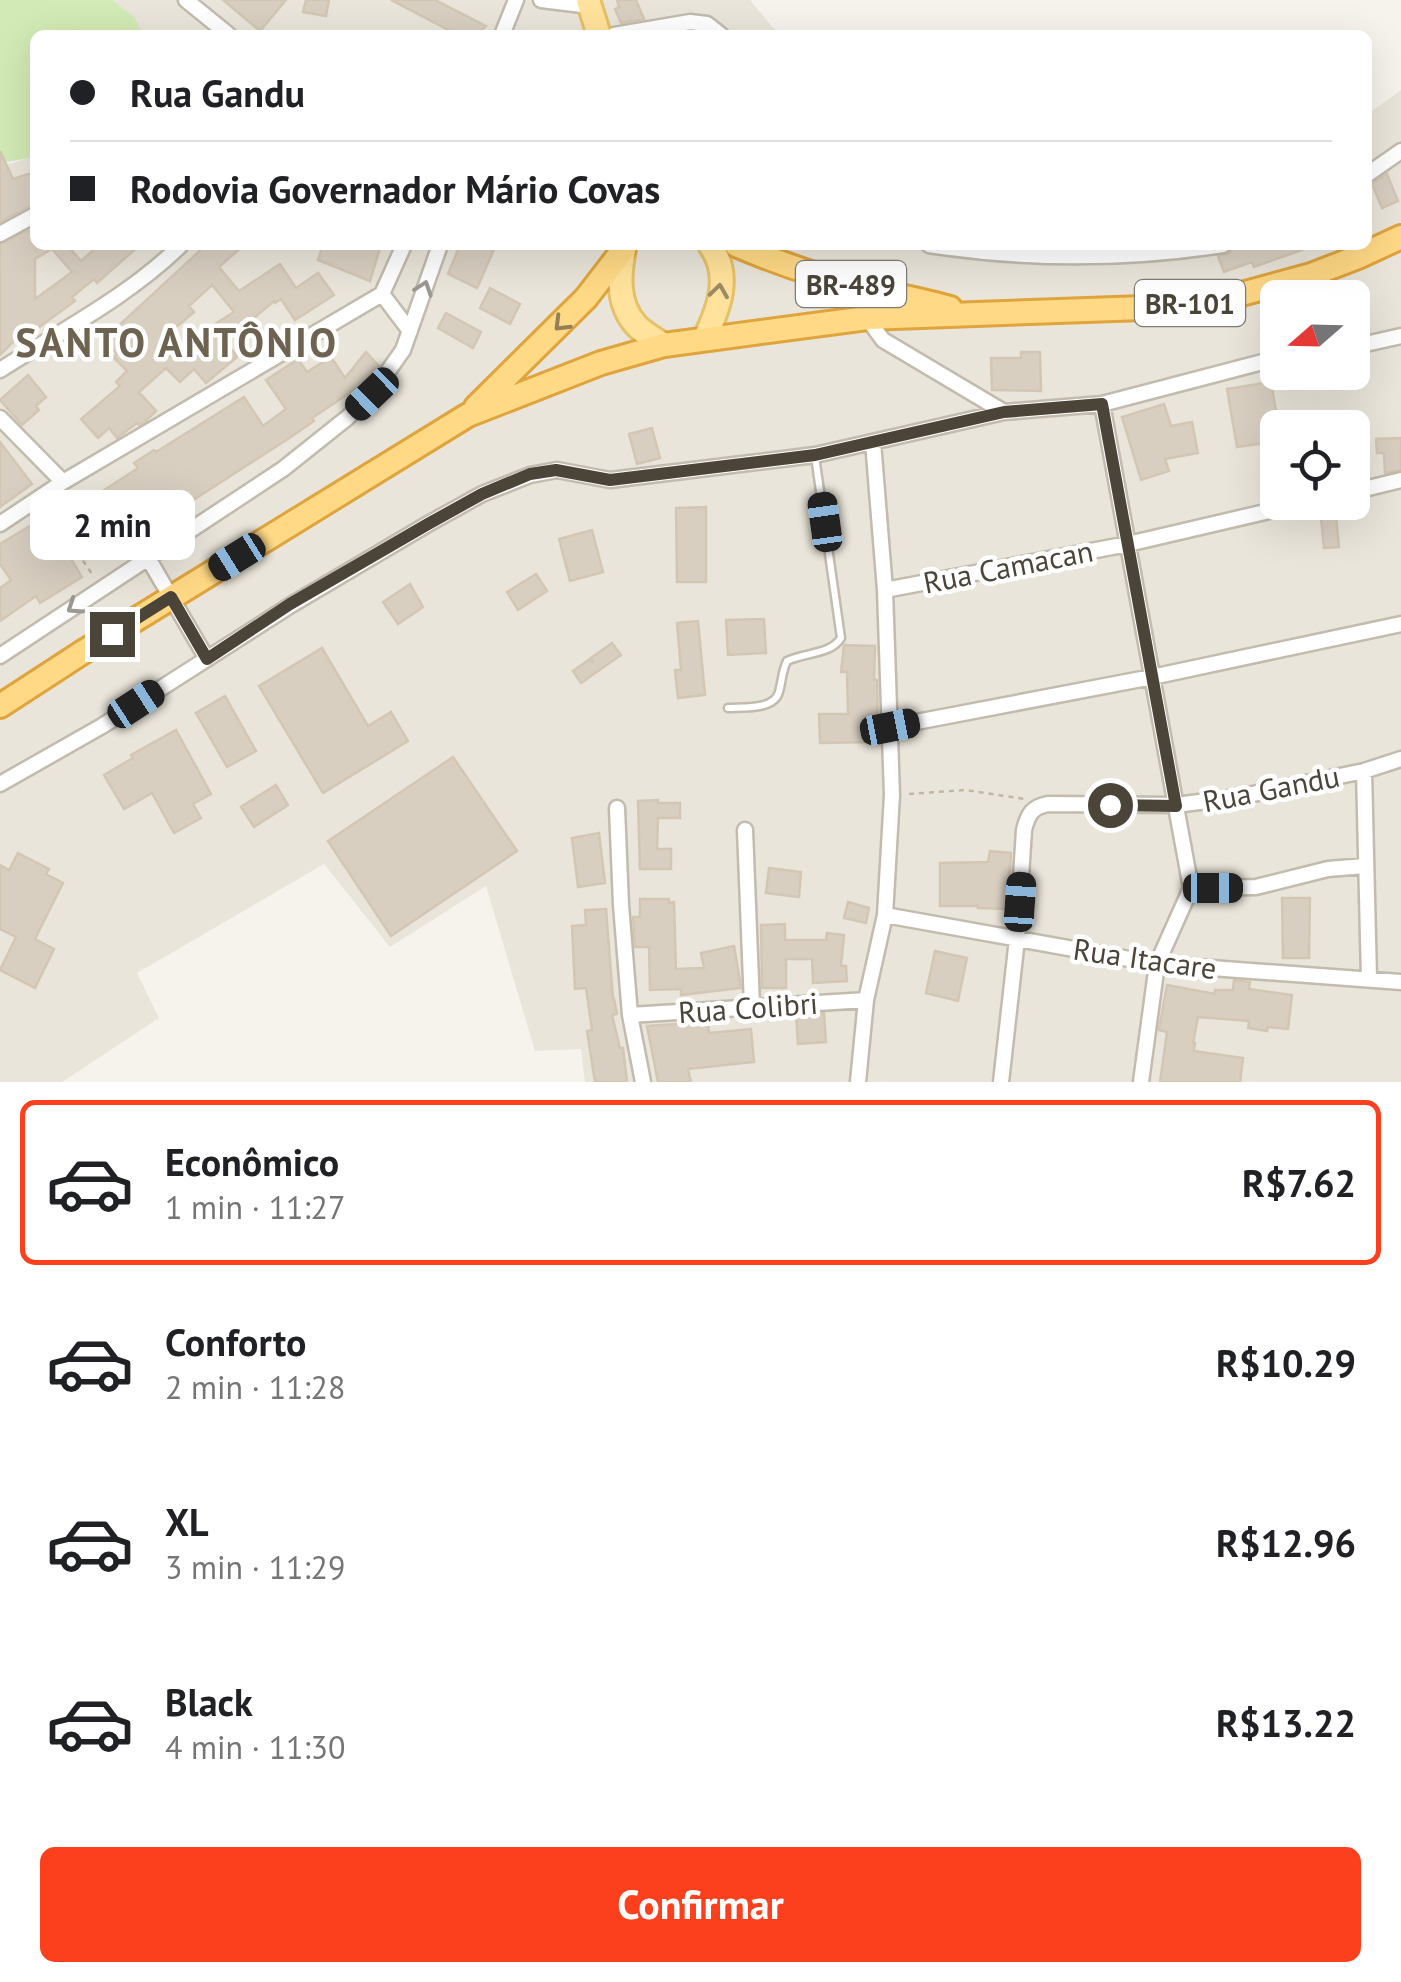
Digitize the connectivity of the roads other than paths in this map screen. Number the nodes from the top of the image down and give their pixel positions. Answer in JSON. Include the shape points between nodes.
{"nodes":[{"id":1,"x":186,"y":0,"type":"edge"},
{"id":2,"x":516,"y":0,"type":"edge"},
{"id":3,"x":541,"y":0,"type":"edge"},
{"id":4,"x":589,"y":3,"type":"edge"},
{"id":5,"x":222,"y":30,"type":"edge"},
{"id":6,"x":504,"y":30,"type":"edge"},
{"id":7,"x":597,"y":30,"type":"edge"},
{"id":8,"x":643,"y":30,"type":"edge"},
{"id":9,"x":714,"y":30,"type":"edge"},
{"id":10,"x":1401,"y":151,"type":"edge"},
{"id":11,"x":1372,"y":171,"type":"edge"},
{"id":12,"x":30,"y":218,"type":"edge"},
{"id":13,"x":0,"y":234,"type":"edge"},
{"id":14,"x":1401,"y":237,"type":"edge"},
{"id":15,"x":176,"y":250,"type":"edge"},
{"id":16,"x":402,"y":250,"type":"edge"},
{"id":17,"x":438,"y":250,"type":"edge"},
{"id":18,"x":622,"y":250,"type":"edge"},
{"id":19,"x":624,"y":250,"type":"edge"},
{"id":20,"x":713,"y":250,"type":"edge"},
{"id":21,"x":748,"y":250,"type":"edge"},
{"id":22,"x":984,"y":250,"type":"edge"},
{"id":23,"x":1163,"y":250,"type":"edge"},
{"id":24,"x":382,"y":294,"type":"junction"},
{"id":25,"x":968,"y":314,"type":"junction"},
{"id":26,"x":866,"y":318,"type":"junction"},
{"id":27,"x":410,"y":331,"type":"junction"},
{"id":28,"x":1401,"y":336,"type":"edge"},
{"id":29,"x":705,"y":338,"type":"junction"},
{"id":30,"x":1370,"y":342,"type":"edge"},
{"id":31,"x":664,"y":345,"type":"junction"},
{"id":32,"x":1260,"y":363,"type":"edge"},
{"id":33,"x":0,"y":370,"type":"edge"},
{"id":34,"x":1102,"y":404,"type":"junction"},
{"id":35,"x":1004,"y":412,"type":"junction"},
{"id":36,"x":468,"y":415,"type":"junction"},
{"id":37,"x":0,"y":418,"type":"edge"},
{"id":38,"x":873,"y":442,"type":"junction"},
{"id":39,"x":815,"y":455,"type":"junction"},
{"id":40,"x":1401,"y":480,"type":"edge"},
{"id":41,"x":64,"y":482,"type":"junction"},
{"id":42,"x":1370,"y":488,"type":"edge"},
{"id":43,"x":1260,"y":513,"type":"edge"},
{"id":44,"x":0,"y":524,"type":"edge"},
{"id":45,"x":1128,"y":544,"type":"junction"},
{"id":46,"x":148,"y":558,"type":"junction"},
{"id":47,"x":885,"y":590,"type":"junction"},
{"id":48,"x":171,"y":597,"type":"junction"},
{"id":49,"x":1401,"y":624,"type":"edge"},
{"id":50,"x":0,"y":656,"type":"edge"},
{"id":51,"x":207,"y":659,"type":"junction"},
{"id":52,"x":1152,"y":677,"type":"junction"},
{"id":53,"x":0,"y":706,"type":"edge"},
{"id":54,"x":728,"y":708,"type":"dead end"},
{"id":55,"x":890,"y":727,"type":"junction"},
{"id":56,"x":1401,"y":759,"type":"edge"},
{"id":57,"x":1364,"y":771,"type":"junction"},
{"id":58,"x":0,"y":784,"type":"edge"},
{"id":59,"x":1176,"y":806,"type":"junction"},
{"id":60,"x":617,"y":808,"type":"dead end"},
{"id":61,"x":745,"y":830,"type":"dead end"},
{"id":62,"x":1365,"y":866,"type":"junction"},
{"id":63,"x":1192,"y":888,"type":"junction"},
{"id":64,"x":885,"y":916,"type":"junction"},
{"id":65,"x":1017,"y":939,"type":"junction"},
{"id":66,"x":1157,"y":964,"type":"junction"},
{"id":67,"x":1368,"y":979,"type":"junction"},
{"id":68,"x":1401,"y":982,"type":"edge"},
{"id":69,"x":866,"y":1000,"type":"junction"},
{"id":70,"x":752,"y":1006,"type":"junction"},
{"id":71,"x":630,"y":1015,"type":"junction"},
{"id":72,"x":643,"y":1082,"type":"edge"},
{"id":73,"x":858,"y":1082,"type":"edge"},
{"id":74,"x":1001,"y":1082,"type":"edge"},
{"id":75,"x":1141,"y":1082,"type":"edge"}],
"edges":[{"from":1,"to":5,"type":"street"},
{"from":2,"to":6,"type":"street"},
{"from":3,"to":4,"type":"street"},
{"from":4,"to":7,"type":"main road"},
{"from":8,"to":9,"type":"street","via":[[690,22]]},
{"from":10,"to":11,"type":"street"},
{"from":12,"to":13,"type":"street"},
{"from":14,"to":25,"type":"highway","number":"BR-101","via":[[1312,275],[1227,298]]},
{"from":15,"to":33,"type":"street","via":[[124,292]]},
{"from":16,"to":24,"type":"street"},
{"from":27,"to":17,"type":"street","one_way":true},
{"from":18,"to":36,"type":"highway","one_way":true,"via":[[586,298]]},
{"from":19,"to":31,"type":"main road","via":[[623,304],[636,326]]},
{"from":29,"to":20,"type":"main road","one_way":true,"via":[[722,290],[722,266]]},
{"from":21,"to":25,"type":"highway","number":"BR-489"},
{"from":22,"to":23,"type":"street","via":[[1091,256]]},
{"from":24,"to":27,"type":"street"},
{"from":24,"to":41,"type":"street"},
{"from":25,"to":26,"type":"highway","number":"BR-101"},
{"from":26,"to":29,"type":"highway","number":"BR-101"},
{"from":26,"to":35,"type":"street","via":[[883,340]]},
{"from":27,"to":46,"type":"street","via":[[393,368],[347,418]]},
{"from":28,"to":30,"type":"street"},
{"from":29,"to":31,"type":"highway","number":"BR-101"},
{"from":31,"to":36,"type":"highway","number":"BR-101"},
{"from":32,"to":34,"type":"street"},
{"from":34,"to":35,"type":"street"},
{"from":34,"to":45,"type":"street"},
{"from":35,"to":38,"type":"street"},
{"from":36,"to":48,"type":"highway","number":"BR-101"},
{"from":37,"to":41,"type":"street"},
{"from":38,"to":39,"type":"street"},
{"from":38,"to":47,"type":"street"},
{"from":39,"to":51,"type":"street","via":[[610,480],[556,470],[530,474],[428,524]]},
{"from":39,"to":54,"type":"lane","via":[[841,638],[826,650],[787,661],[775,701]]},
{"from":40,"to":42,"type":"street"},
{"from":41,"to":44,"type":"street"},
{"from":43,"to":45,"type":"street","name":"Rua Camacan"},
{"from":45,"to":47,"type":"street","name":"Rua Camacan"},
{"from":45,"to":52,"type":"street"},
{"from":46,"to":48,"type":"street"},
{"from":46,"to":50,"type":"street","one_way":true},
{"from":47,"to":55,"type":"street"},
{"from":48,"to":51,"type":"street"},
{"from":48,"to":53,"type":"highway","number":"BR-101"},
{"from":49,"to":52,"type":"street"},
{"from":51,"to":58,"type":"street"},
{"from":52,"to":55,"type":"street"},
{"from":52,"to":59,"type":"street"},
{"from":55,"to":64,"type":"street"},
{"from":56,"to":57,"type":"street","name":"Rua Gandu"},
{"from":57,"to":59,"type":"street","name":"Rua Gandu"},
{"from":57,"to":62,"type":"street"},
{"from":59,"to":63,"type":"street"},
{"from":59,"to":65,"type":"street","name":"Rua Gandu","via":[[1048,804],[1032,810],[1024,830]]},
{"from":60,"to":71,"type":"street"},
{"from":61,"to":70,"type":"street"},
{"from":62,"to":63,"type":"street","via":[[1256,887]]},
{"from":62,"to":67,"type":"street"},
{"from":63,"to":66,"type":"street"},
{"from":64,"to":65,"type":"street","name":"Rua Itacare"},
{"from":64,"to":69,"type":"street"},
{"from":65,"to":66,"type":"street","name":"Rua Itacare"},
{"from":65,"to":74,"type":"street"},
{"from":66,"to":67,"type":"street","name":"Rua Itacare"},
{"from":66,"to":75,"type":"street"},
{"from":67,"to":68,"type":"street","name":"Rua Itacare"},
{"from":69,"to":70,"type":"street","name":"Rua Colibri"},
{"from":69,"to":73,"type":"street"},
{"from":70,"to":71,"type":"street","name":"Rua Colibri"},
{"from":71,"to":72,"type":"street"}]}
